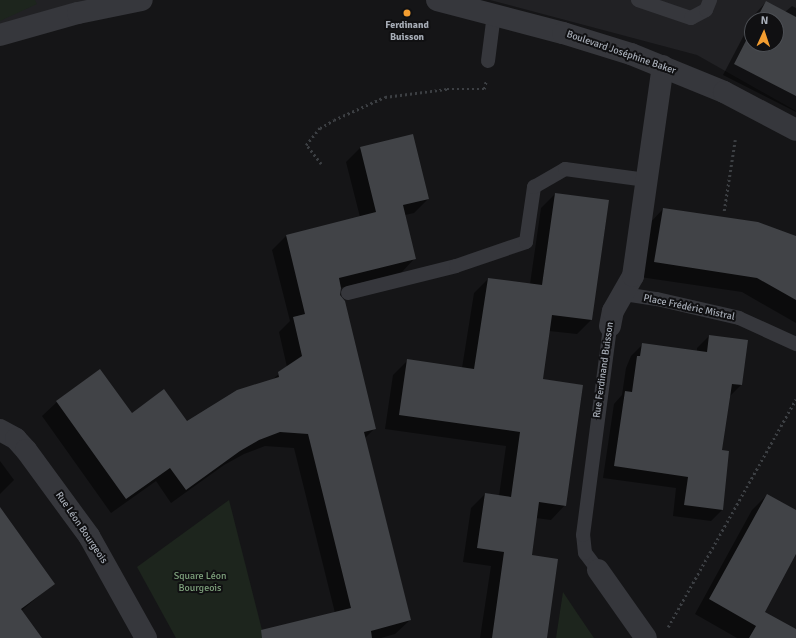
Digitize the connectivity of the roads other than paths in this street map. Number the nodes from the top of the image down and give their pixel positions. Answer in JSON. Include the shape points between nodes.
{"nodes":[{"id":1,"x":142,"y":0,"type":"edge"},
{"id":2,"x":437,"y":0,"type":"edge"},
{"id":3,"x":638,"y":0,"type":"edge"},
{"id":4,"x":710,"y":0,"type":"edge"},
{"id":5,"x":494,"y":7,"type":"edge"},
{"id":6,"x":0,"y":35,"type":"edge"},
{"id":7,"x":488,"y":61,"type":"road end"},
{"id":8,"x":663,"y":66,"type":"junction"},
{"id":9,"x":796,"y":130,"type":"edge"},
{"id":10,"x":646,"y":180,"type":"junction"},
{"id":11,"x":348,"y":293,"type":"dead end"},
{"id":12,"x":624,"y":294,"type":"junction"},
{"id":13,"x":610,"y":326,"type":"joint"},
{"id":14,"x":796,"y":344,"type":"edge"},
{"id":15,"x":0,"y":430,"type":"edge"},
{"id":16,"x":598,"y":570,"type":"joint"},
{"id":17,"x":656,"y":635,"type":"edge"},
{"id":18,"x":146,"y":638,"type":"edge"}],
"edges":[{"from":1,"to":6,"type":"street","via":[[78,13]]},
{"from":2,"to":5,"type":"street","name":"Boulevard Joséphine Baker"},
{"from":3,"to":4,"type":"lane","via":[[691,18],[706,10]]},
{"from":5,"to":7,"type":"lane"},
{"from":5,"to":8,"type":"street","name":"Boulevard Joséphine Baker"},
{"from":8,"to":9,"type":"street","name":"Boulevard Joséphine Baker","via":[[724,92]]},
{"from":8,"to":10,"type":"street","name":"Rue Ferdinand Buisson"},
{"from":10,"to":11,"type":"lane","via":[[565,169],[534,187],[526,242],[456,266]]},
{"from":10,"to":12,"type":"street","name":"Rue Ferdinand Buisson","via":[[633,276]]},
{"from":12,"to":13,"type":"street","name":"Rue Ferdinand Buisson","via":[[613,311]]},
{"from":12,"to":14,"type":"lane","name":"Place Frédéric Mistral","via":[[738,318]]},
{"from":13,"to":16,"type":"lane","name":"Rue Ferdinand Buisson","via":[[583,535],[585,553]]},
{"from":15,"to":18,"type":"street","name":"Rue Léon Bourgeois","via":[[16,439],[26,450],[89,536]]},
{"from":16,"to":17,"type":"street","name":"Rue Ferdinand Buisson"}]}
